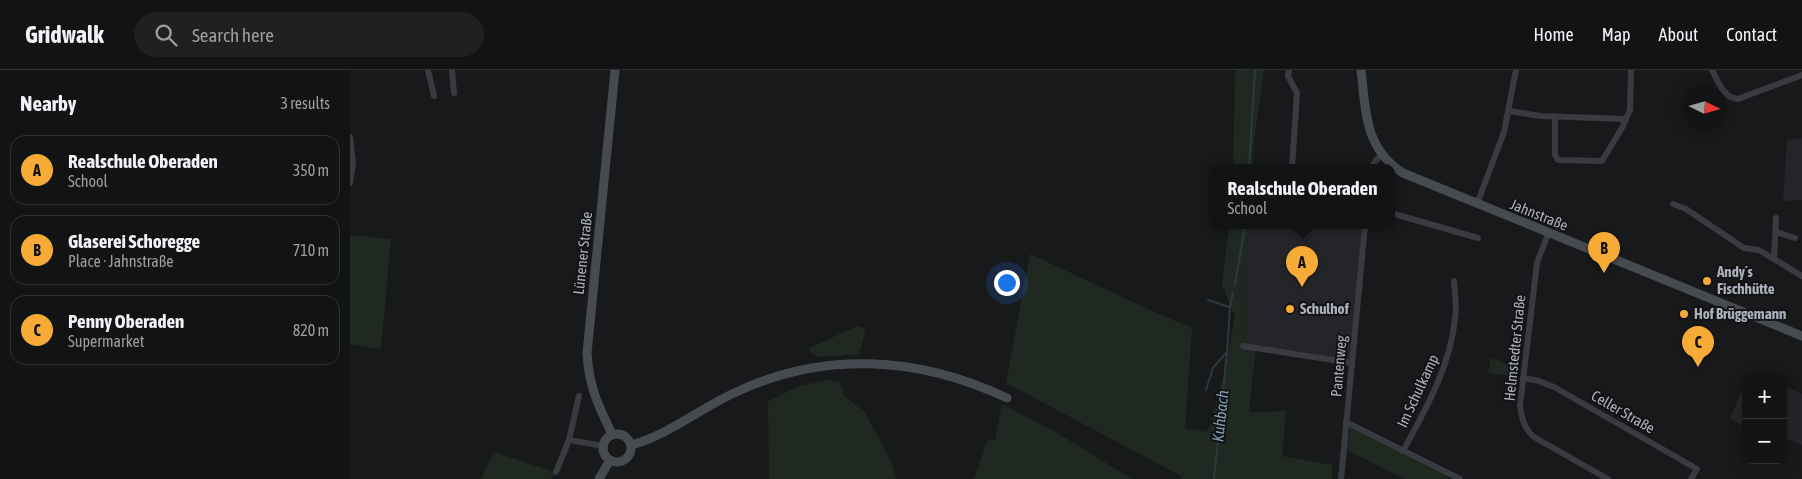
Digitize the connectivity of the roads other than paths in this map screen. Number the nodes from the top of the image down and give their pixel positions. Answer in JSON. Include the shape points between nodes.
{"nodes":[{"id":1,"x":428,"y":70,"type":"edge"},
{"id":2,"x":452,"y":70,"type":"edge"},
{"id":3,"x":615,"y":70,"type":"edge"},
{"id":4,"x":1289,"y":70,"type":"edge"},
{"id":5,"x":1361,"y":70,"type":"edge"},
{"id":6,"x":1516,"y":70,"type":"edge"},
{"id":7,"x":1631,"y":70,"type":"edge"},
{"id":8,"x":1712,"y":70,"type":"edge"},
{"id":9,"x":1802,"y":75,"type":"edge"},
{"id":10,"x":454,"y":93,"type":"dead end"},
{"id":11,"x":434,"y":96,"type":"dead end"},
{"id":12,"x":1509,"y":111,"type":"junction"},
{"id":13,"x":1556,"y":117,"type":"junction"},
{"id":14,"x":1625,"y":119,"type":"junction"},
{"id":15,"x":350,"y":137,"type":"edge"},
{"id":16,"x":1382,"y":155,"type":"junction"},
{"id":17,"x":1292,"y":164,"type":"edge"},
{"id":18,"x":1373,"y":164,"type":"edge"},
{"id":19,"x":1390,"y":164,"type":"edge"},
{"id":20,"x":1395,"y":169,"type":"edge"},
{"id":21,"x":350,"y":183,"type":"edge"},
{"id":22,"x":1477,"y":204,"type":"junction"},
{"id":23,"x":1673,"y":204,"type":"dead end"},
{"id":24,"x":1395,"y":215,"type":"edge"},
{"id":25,"x":1776,"y":218,"type":"dead end"},
{"id":26,"x":1365,"y":229,"type":"edge"},
{"id":27,"x":1776,"y":232,"type":"junction"},
{"id":28,"x":1548,"y":234,"type":"junction"},
{"id":29,"x":1478,"y":238,"type":"dead end"},
{"id":30,"x":1795,"y":238,"type":"dead end"},
{"id":31,"x":1774,"y":259,"type":"junction"},
{"id":32,"x":1802,"y":276,"type":"edge"},
{"id":33,"x":1454,"y":280,"type":"dead end"},
{"id":34,"x":1802,"y":336,"type":"edge"},
{"id":35,"x":1243,"y":346,"type":"dead end"},
{"id":36,"x":1352,"y":363,"type":"junction"},
{"id":37,"x":1524,"y":378,"type":"junction"},
{"id":38,"x":579,"y":396,"type":"dead end"},
{"id":39,"x":1007,"y":398,"type":"dead end"},
{"id":40,"x":1346,"y":422,"type":"junction"},
{"id":41,"x":612,"y":434,"type":"junction"},
{"id":42,"x":569,"y":440,"type":"junction"},
{"id":43,"x":631,"y":445,"type":"junction"},
{"id":44,"x":603,"y":446,"type":"junction"},
{"id":45,"x":1403,"y":451,"type":"junction"},
{"id":46,"x":610,"y":460,"type":"junction"},
{"id":47,"x":556,"y":472,"type":"dead end"},
{"id":48,"x":599,"y":479,"type":"edge"},
{"id":49,"x":1341,"y":479,"type":"edge"},
{"id":50,"x":1460,"y":479,"type":"edge"},
{"id":51,"x":1608,"y":479,"type":"edge"},
{"id":52,"x":1691,"y":479,"type":"edge"}],
"edges":[{"from":1,"to":11,"type":"street"},
{"from":2,"to":10,"type":"street"},
{"from":3,"to":41,"type":"main road","name":"Lünener Straße","via":[[587,353],[595,400]]},
{"from":4,"to":17,"type":"street","via":[[1288,76],[1297,94]]},
{"from":5,"to":16,"type":"main road","name":"Jahnstraße","via":[[1368,123]]},
{"from":6,"to":12,"type":"street"},
{"from":7,"to":14,"type":"street","via":[[1630,110]]},
{"from":8,"to":9,"type":"street","via":[[1726,95],[1738,99]]},
{"from":12,"to":13,"type":"street"},
{"from":12,"to":22,"type":"street"},
{"from":13,"to":14,"type":"street"},
{"from":13,"to":14,"type":"street","via":[[1555,155],[1558,160],[1602,161]]},
{"from":15,"to":21,"type":"street","via":[[353,164]]},
{"from":16,"to":18,"type":"street"},
{"from":16,"to":19,"type":"main road","name":"Jahnstraße"},
{"from":20,"to":22,"type":"main road","name":"Jahnstraße"},
{"from":22,"to":28,"type":"main road","name":"Jahnstraße"},
{"from":23,"to":31,"type":"street","via":[[1686,209],[1744,248],[1758,250]]},
{"from":24,"to":29,"type":"street"},
{"from":25,"to":27,"type":"street"},
{"from":26,"to":36,"type":"street","name":"Pantenweg"},
{"from":27,"to":30,"type":"street"},
{"from":27,"to":31,"type":"street"},
{"from":28,"to":34,"type":"main road","name":"Jahnstraße"},
{"from":28,"to":37,"type":"street","name":"Helmstedter Straße","via":[[1537,263]]},
{"from":31,"to":32,"type":"street"},
{"from":33,"to":45,"type":"street","name":"Im Schulkamp","via":[[1456,318],[1447,360]]},
{"from":35,"to":36,"type":"street"},
{"from":36,"to":40,"type":"street","name":"Pantenweg"},
{"from":37,"to":51,"type":"street","name":"Helmstedter Straße","via":[[1520,406],[1528,432]]},
{"from":37,"to":52,"type":"street","name":"Celler Straße","via":[[1563,392],[1697,469]]},
{"from":38,"to":42,"type":"street"},
{"from":39,"to":43,"type":"main road","via":[[961,378],[925,369],[880,364],[827,365],[751,385],[653,438]]},
{"from":40,"to":45,"type":"street"},
{"from":40,"to":49,"type":"street","name":"Pantenweg"},
{"from":41,"to":43,"type":"main road","via":[[624,435]]},
{"from":41,"to":44,"type":"main road"},
{"from":42,"to":44,"type":"street"},
{"from":42,"to":47,"type":"street"},
{"from":43,"to":46,"type":"main road","via":[[630,454],[624,460]]},
{"from":44,"to":46,"type":"main road"},
{"from":45,"to":50,"type":"street"},
{"from":46,"to":48,"type":"main road"}]}
